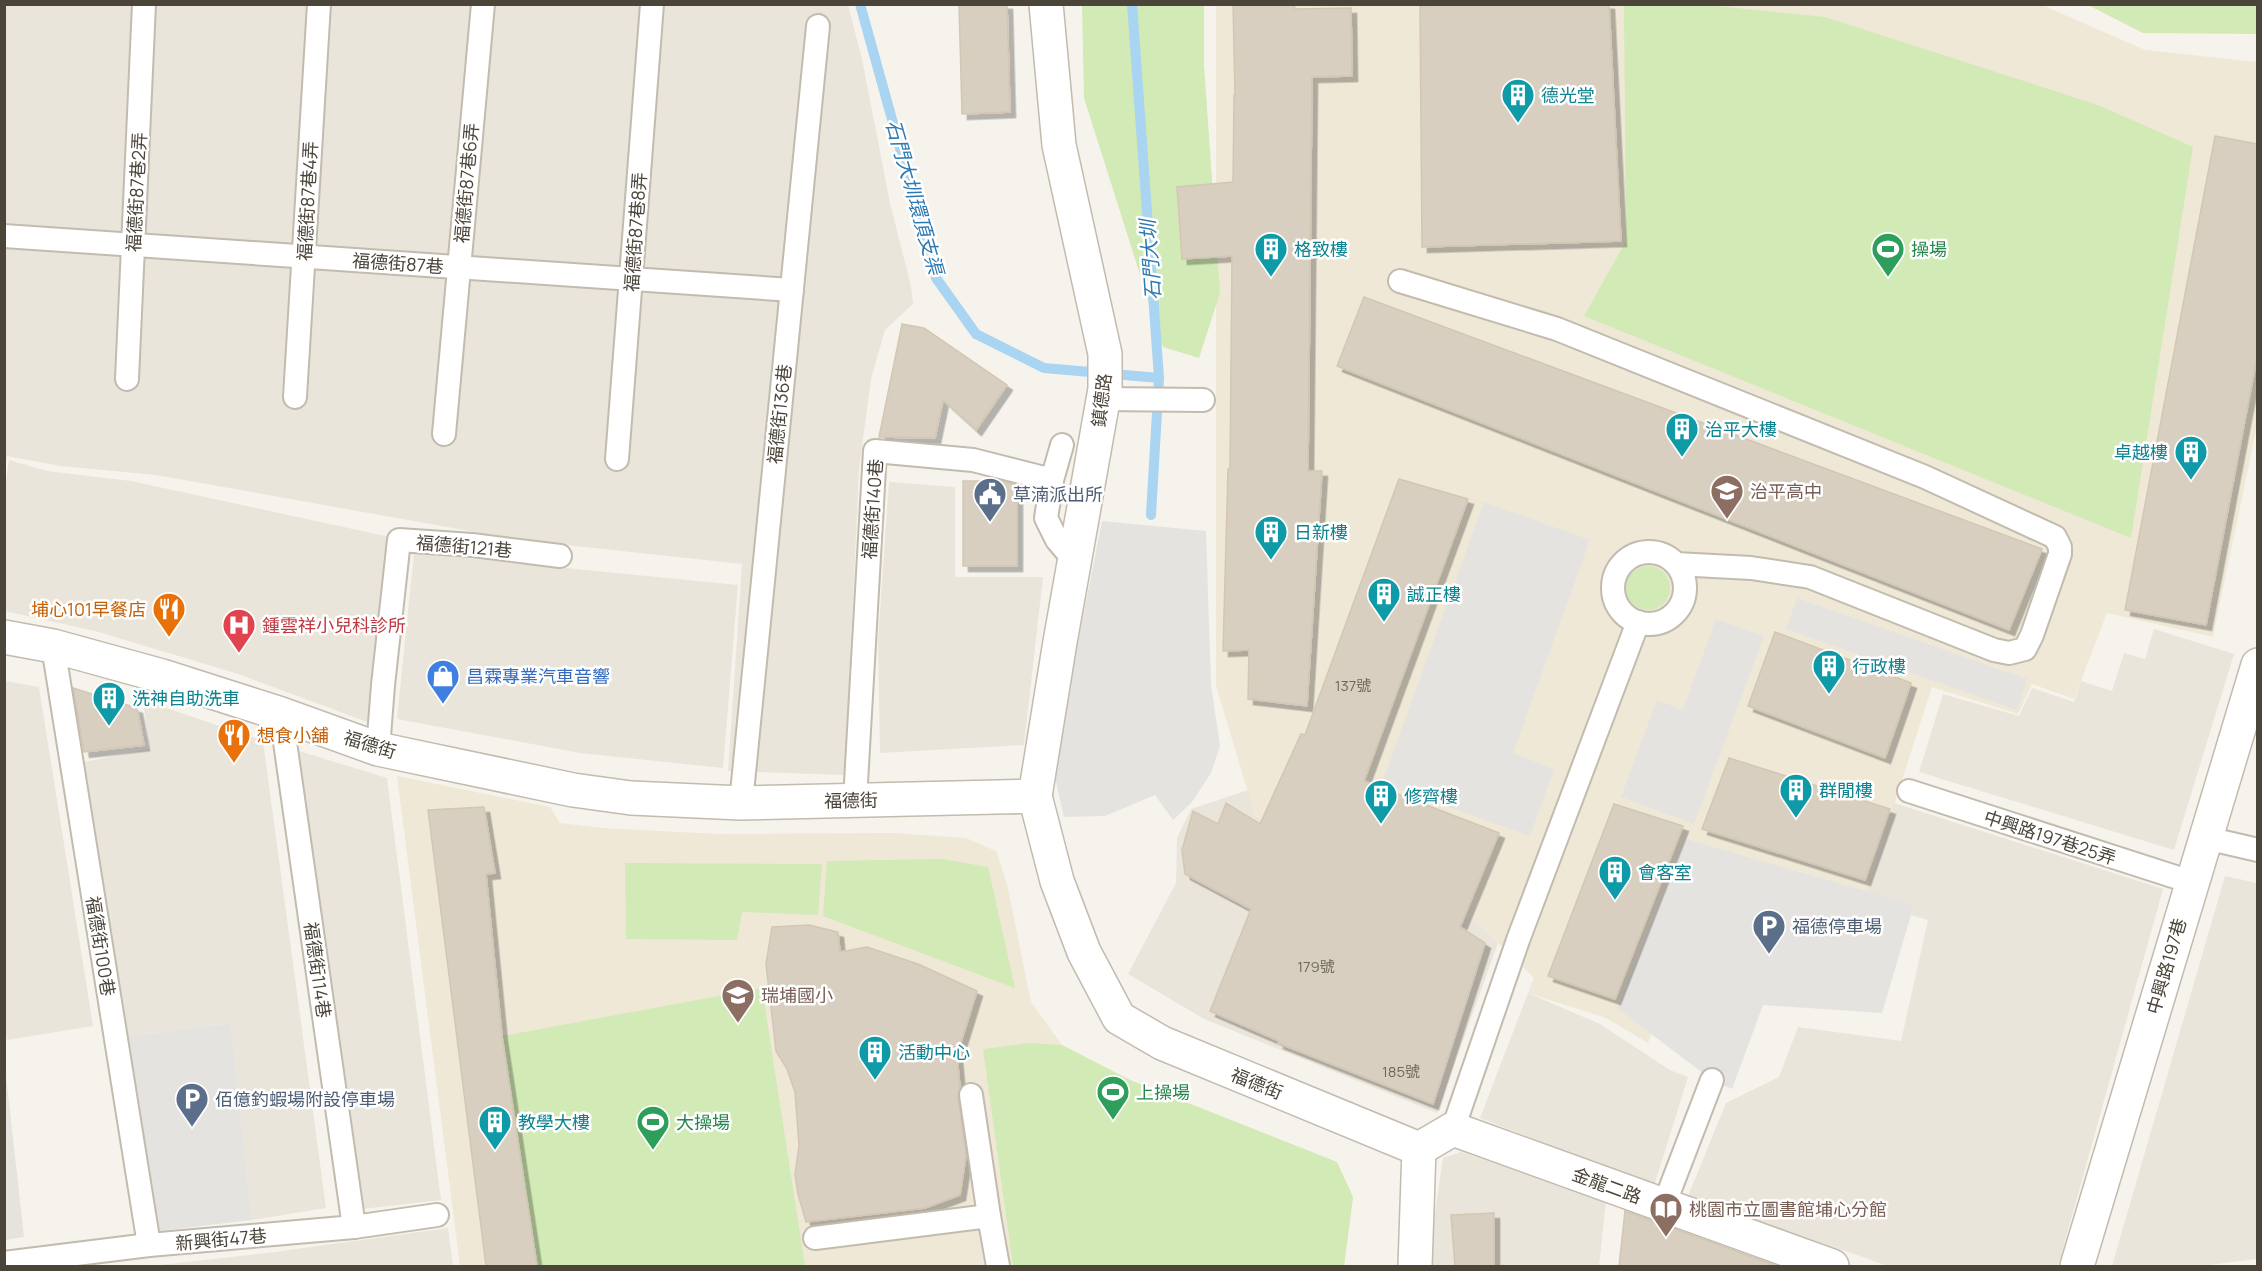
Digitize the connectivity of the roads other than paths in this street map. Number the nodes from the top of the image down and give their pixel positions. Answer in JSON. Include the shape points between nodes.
{"nodes":[{"id":1,"x":144,"y":4,"type":"edge"},
{"id":2,"x":319,"y":4,"type":"edge"},
{"id":3,"x":483,"y":4,"type":"edge"},
{"id":4,"x":652,"y":4,"type":"edge"},
{"id":5,"x":1046,"y":4,"type":"edge"},
{"id":6,"x":818,"y":26,"type":"dead end"},
{"id":7,"x":4,"y":236,"type":"edge"},
{"id":8,"x":133,"y":244,"type":"junction"},
{"id":9,"x":304,"y":257,"type":"junction"},
{"id":10,"x":458,"y":267,"type":"junction"},
{"id":11,"x":632,"y":280,"type":"junction"},
{"id":12,"x":1400,"y":281,"type":"dead end"},
{"id":13,"x":792,"y":290,"type":"junction"},
{"id":14,"x":127,"y":379,"type":"dead end"},
{"id":15,"x":1104,"y":394,"type":"junction"},
{"id":16,"x":295,"y":397,"type":"dead end"},
{"id":17,"x":1203,"y":400,"type":"dead end"},
{"id":18,"x":444,"y":434,"type":"dead end"},
{"id":19,"x":1062,"y":445,"type":"dead end"},
{"id":20,"x":617,"y":459,"type":"dead end"},
{"id":21,"x":1052,"y":480,"type":"junction"},
{"id":22,"x":560,"y":556,"type":"dead end"},
{"id":23,"x":1074,"y":560,"type":"junction"},
{"id":24,"x":1676,"y":564,"type":"junction"},
{"id":25,"x":1638,"y":622,"type":"junction"},
{"id":26,"x":4,"y":637,"type":"edge"},
{"id":27,"x":53,"y":646,"type":"junction"},
{"id":28,"x":2258,"y":665,"type":"edge"},
{"id":29,"x":281,"y":714,"type":"junction"},
{"id":30,"x":378,"y":749,"type":"junction"},
{"id":31,"x":1909,"y":791,"type":"dead end"},
{"id":32,"x":1035,"y":796,"type":"junction"},
{"id":33,"x":855,"y":800,"type":"junction"},
{"id":34,"x":741,"y":803,"type":"junction"},
{"id":35,"x":2206,"y":838,"type":"junction"},
{"id":36,"x":2258,"y":850,"type":"edge"},
{"id":37,"x":2191,"y":882,"type":"junction"},
{"id":38,"x":1712,"y":1080,"type":"dead end"},
{"id":39,"x":971,"y":1095,"type":"dead end"},
{"id":40,"x":1453,"y":1129,"type":"junction"},
{"id":41,"x":1419,"y":1149,"type":"junction"},
{"id":42,"x":1664,"y":1205,"type":"junction"},
{"id":43,"x":437,"y":1215,"type":"dead end"},
{"id":44,"x":989,"y":1216,"type":"junction"},
{"id":45,"x":354,"y":1227,"type":"junction"},
{"id":46,"x":815,"y":1238,"type":"dead end"},
{"id":47,"x":149,"y":1245,"type":"junction"},
{"id":48,"x":4,"y":1263,"type":"edge"},
{"id":49,"x":998,"y":1266,"type":"edge"},
{"id":50,"x":1415,"y":1266,"type":"edge"},
{"id":51,"x":1832,"y":1266,"type":"edge"},
{"id":52,"x":2077,"y":1266,"type":"edge"}],
"edges":[{"from":1,"to":8,"type":"lane","name":"福德街87巷2弄"},
{"from":2,"to":9,"type":"lane","name":"福德街87巷4弄"},
{"from":3,"to":10,"type":"lane","name":"福德街87巷6弄"},
{"from":4,"to":11,"type":"lane","name":"福德街87巷8弄"},
{"from":5,"to":15,"type":"street","name":"鎮德路","via":[[1059,145],[1105,354]]},
{"from":6,"to":13,"type":"lane","name":"福德街136巷"},
{"from":7,"to":8,"type":"lane","name":"福德街87巷"},
{"from":8,"to":9,"type":"lane","name":"福德街87巷"},
{"from":8,"to":14,"type":"lane","name":"福德街87巷2弄"},
{"from":9,"to":10,"type":"lane","name":"福德街87巷"},
{"from":9,"to":16,"type":"lane","name":"福德街87巷4弄"},
{"from":10,"to":11,"type":"lane","name":"福德街87巷"},
{"from":10,"to":18,"type":"lane","name":"福德街87巷6弄"},
{"from":11,"to":13,"type":"lane","name":"福德街87巷"},
{"from":11,"to":20,"type":"lane","name":"福德街87巷8弄"},
{"from":12,"to":24,"type":"lane","via":[[1557,329],[1709,389],[1925,477],[2055,537],[2060,547],[2032,635],[2025,649],[2009,653],[1994,651],[1810,577],[1751,568]]},
{"from":13,"to":34,"type":"lane","name":"福德街136巷"},
{"from":15,"to":17,"type":"lane","via":[[1139,400]]},
{"from":15,"to":23,"type":"street","name":"鎮德路"},
{"from":19,"to":21,"type":"lane"},
{"from":21,"to":23,"type":"lane","via":[[1046,518],[1057,540]]},
{"from":21,"to":33,"type":"lane","name":"福德街140巷","via":[[972,460],[876,451]]},
{"from":22,"to":30,"type":"lane","name":"福德街121巷","via":[[399,540]]},
{"from":23,"to":32,"type":"street","name":"鎮德路"},
{"from":24,"to":25,"type":"lane","via":[[1685,586],[1678,608],[1660,621]]},
{"from":24,"to":25,"type":"lane","via":[[1656,552],[1644,552],[1623,563],[1616,573],[1614,597],[1619,608]]},
{"from":25,"to":40,"type":"lane","via":[[1518,940]]},
{"from":26,"to":27,"type":"street","name":"福德街"},
{"from":27,"to":29,"type":"street","name":"福德街"},
{"from":27,"to":47,"type":"lane","name":"福德街100巷"},
{"from":28,"to":35,"type":"street","name":"中興路197巷"},
{"from":29,"to":30,"type":"street","name":"福德街"},
{"from":29,"to":45,"type":"lane","name":"福德街114巷"},
{"from":30,"to":34,"type":"street","name":"福德街","via":[[585,792]]},
{"from":31,"to":37,"type":"lane","name":"中興路197巷25弄"},
{"from":32,"to":33,"type":"street","name":"福德街"},
{"from":32,"to":41,"type":"street","name":"福德街","via":[[1057,881],[1084,952],[1119,1018],[1162,1043]]},
{"from":33,"to":34,"type":"street","name":"福德街"},
{"from":35,"to":36,"type":"lane"},
{"from":35,"to":37,"type":"street","name":"中興路197巷"},
{"from":37,"to":52,"type":"street","name":"中興路197巷"},
{"from":38,"to":42,"type":"lane"},
{"from":39,"to":44,"type":"lane"},
{"from":40,"to":41,"type":"street"},
{"from":40,"to":42,"type":"street","name":"金龍二路"},
{"from":41,"to":50,"type":"street"},
{"from":42,"to":51,"type":"street","name":"金龍二路"},
{"from":43,"to":45,"type":"lane","name":"新興街47巷"},
{"from":44,"to":46,"type":"lane"},
{"from":44,"to":49,"type":"lane"},
{"from":45,"to":47,"type":"lane","name":"新興街47巷"},
{"from":47,"to":48,"type":"lane","name":"新興街47巷"}]}
